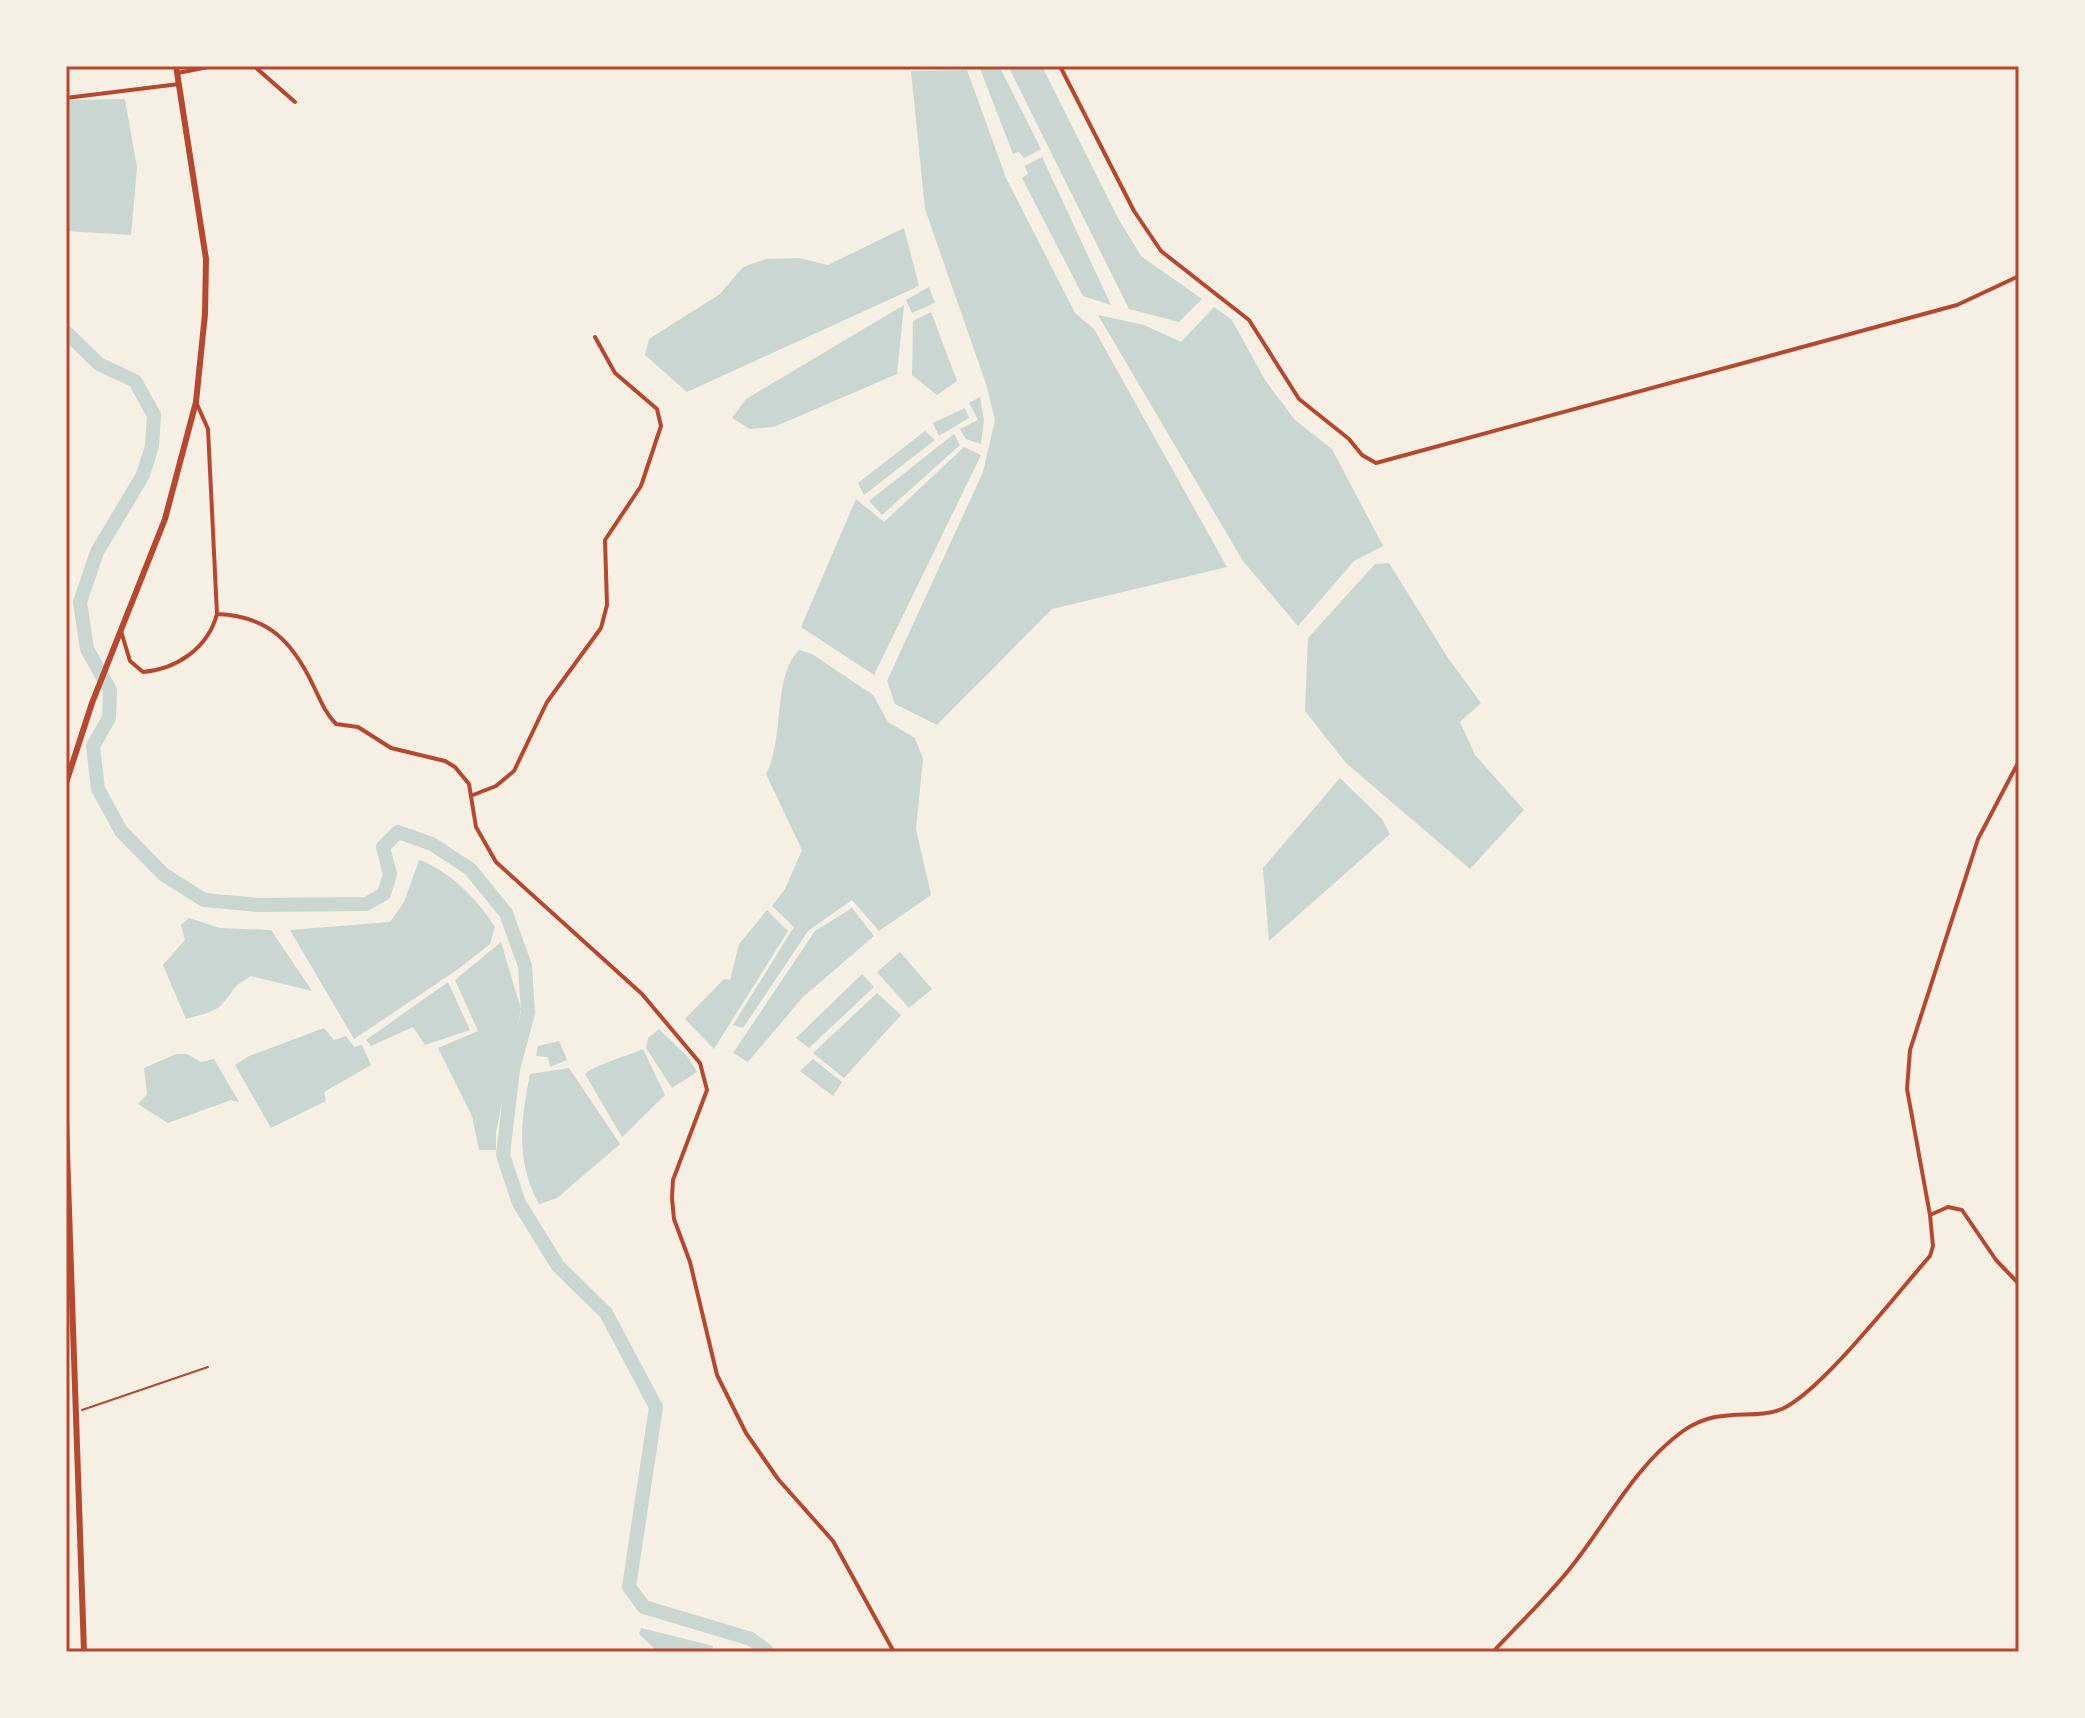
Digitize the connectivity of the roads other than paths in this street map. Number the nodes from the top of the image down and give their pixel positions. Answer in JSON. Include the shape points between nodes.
{"nodes":[{"id":1,"x":213,"y":66,"type":"edge"},
{"id":2,"x":254,"y":66,"type":"edge"},
{"id":3,"x":1060,"y":66,"type":"edge"},
{"id":4,"x":177,"y":70,"type":"edge"},
{"id":5,"x":180,"y":84,"type":"junction"},
{"id":6,"x":66,"y":98,"type":"edge"},
{"id":7,"x":295,"y":102,"type":"dead end"},
{"id":8,"x":2019,"y":276,"type":"edge"},
{"id":9,"x":595,"y":337,"type":"dead end"},
{"id":10,"x":196,"y":402,"type":"junction"},
{"id":11,"x":217,"y":614,"type":"junction"},
{"id":12,"x":121,"y":628,"type":"junction"},
{"id":13,"x":2019,"y":761,"type":"edge"},
{"id":14,"x":66,"y":783,"type":"edge"},
{"id":15,"x":473,"y":795,"type":"junction"},
{"id":16,"x":66,"y":1122,"type":"edge"},
{"id":17,"x":1930,"y":1215,"type":"junction"},
{"id":18,"x":2019,"y":1284,"type":"edge"},
{"id":19,"x":84,"y":1652,"type":"edge"},
{"id":20,"x":894,"y":1652,"type":"edge"},
{"id":21,"x":1493,"y":1652,"type":"edge"}],
"edges":[{"from":1,"to":4,"type":"street"},
{"from":2,"to":7,"type":"street"},
{"from":3,"to":8,"type":"street","via":[[1134,211],[1161,251],[1249,320],[1299,399],[1376,463],[1957,305]]},
{"from":4,"to":5,"type":"main road"},
{"from":5,"to":6,"type":"street"},
{"from":5,"to":10,"type":"main road","via":[[206,259]]},
{"from":9,"to":15,"type":"street","via":[[615,373],[657,409],[661,426],[641,486],[605,540],[607,605],[601,628],[547,702],[514,771]]},
{"from":10,"to":11,"type":"street","via":[[208,429]]},
{"from":10,"to":12,"type":"main road","via":[[165,519]]},
{"from":11,"to":12,"type":"street","via":[[210,635],[198,648],[156,671],[133,667]]},
{"from":11,"to":15,"type":"street","via":[[255,618],[277,634],[296,654],[336,724],[358,727],[391,748],[450,763]]},
{"from":12,"to":14,"type":"main road"},
{"from":13,"to":17,"type":"street","via":[[1978,839],[1910,1050],[1907,1089]]},
{"from":15,"to":20,"type":"street","via":[[476,827],[496,862],[642,994],[705,1072],[707,1090],[673,1180],[672,1198],[717,1375],[746,1433],[778,1479],[833,1541]]},
{"from":16,"to":19,"type":"main road"},
{"from":17,"to":18,"type":"street","via":[[1948,1207],[1962,1210]]},
{"from":17,"to":21,"type":"street","via":[[1930,1256],[1822,1378],[1778,1411],[1734,1412],[1684,1430],[1645,1465],[1567,1571]]}]}
